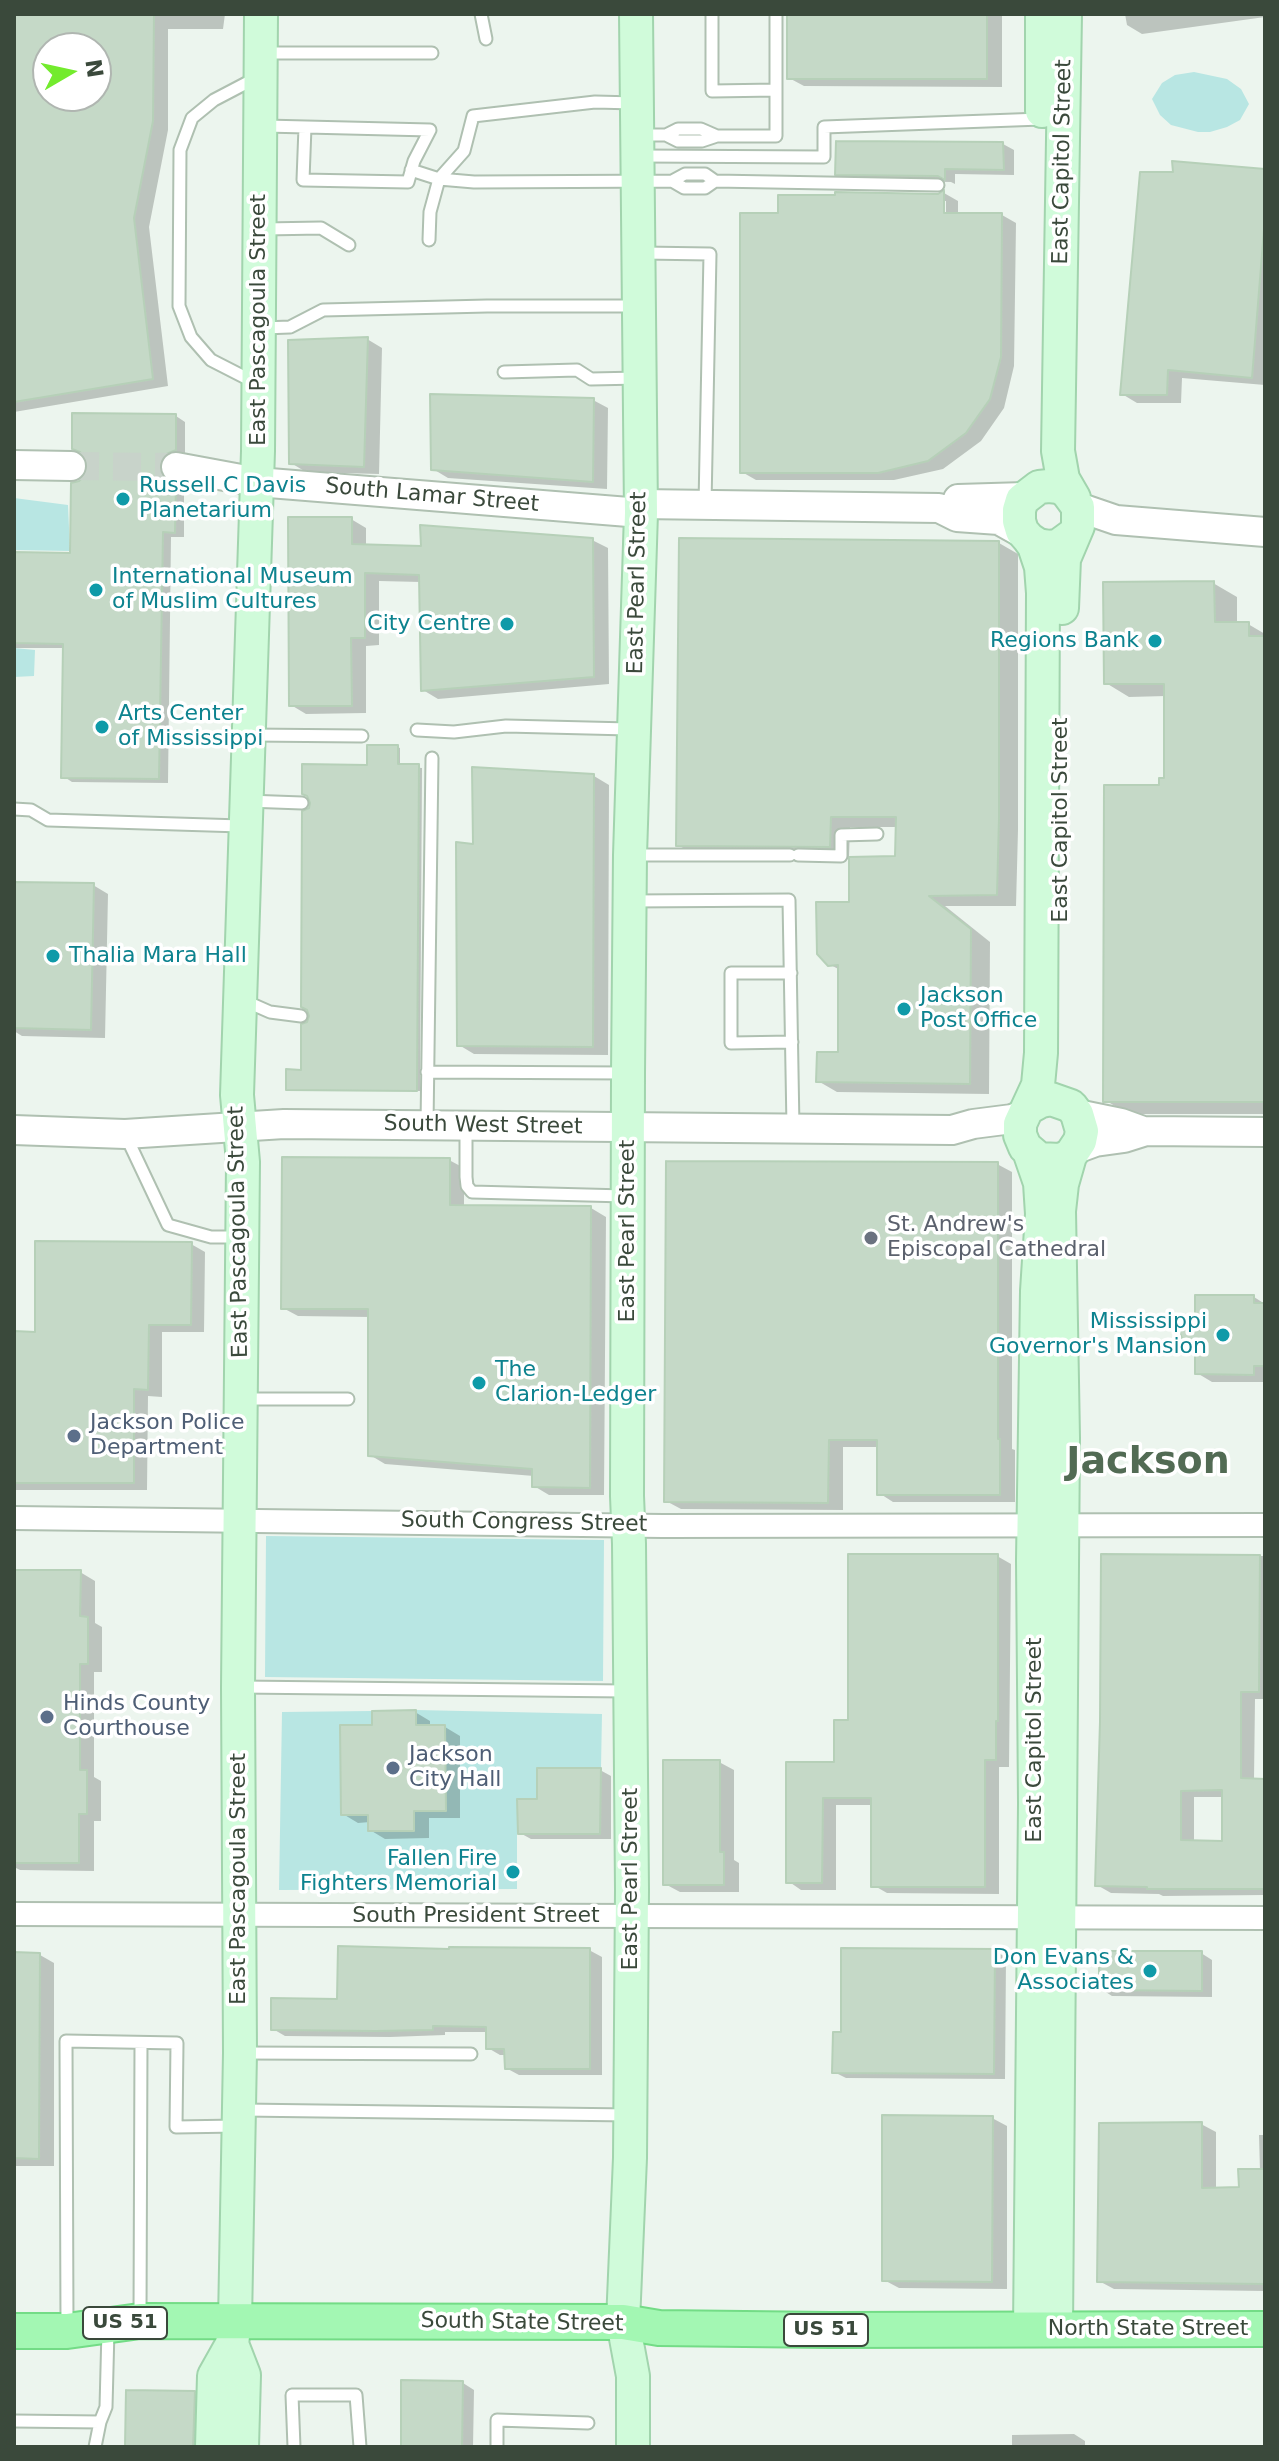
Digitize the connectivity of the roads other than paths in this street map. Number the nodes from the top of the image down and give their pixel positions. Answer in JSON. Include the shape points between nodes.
{"nodes":[{"id":1,"x":261,"y":14,"type":"edge"},
{"id":2,"x":481,"y":14,"type":"edge"},
{"id":3,"x":636,"y":14,"type":"edge"},
{"id":4,"x":712,"y":14,"type":"edge"},
{"id":5,"x":776,"y":14,"type":"edge"},
{"id":6,"x":1042,"y":14,"type":"edge"},
{"id":7,"x":1065,"y":14,"type":"edge"},
{"id":8,"x":486,"y":39,"type":"dead end"},
{"id":9,"x":432,"y":53,"type":"dead end"},
{"id":10,"x":260,"y":65,"type":"junction"},
{"id":11,"x":776,"y":90,"type":"junction"},
{"id":12,"x":637,"y":103,"type":"junction"},
{"id":13,"x":1042,"y":119,"type":"junction"},
{"id":14,"x":260,"y":126,"type":"junction"},
{"id":15,"x":305,"y":127,"type":"junction"},
{"id":16,"x":645,"y":152,"type":"junction"},
{"id":17,"x":411,"y":170,"type":"junction"},
{"id":18,"x":439,"y":179,"type":"junction"},
{"id":19,"x":938,"y":185,"type":"dead end"},
{"id":20,"x":259,"y":229,"type":"junction"},
{"id":21,"x":429,"y":240,"type":"dead end"},
{"id":22,"x":349,"y":245,"type":"dead end"},
{"id":23,"x":638,"y":253,"type":"junction"},
{"id":24,"x":639,"y":306,"type":"junction"},
{"id":25,"x":258,"y":328,"type":"junction"},
{"id":26,"x":504,"y":372,"type":"dead end"},
{"id":27,"x":639,"y":378,"type":"junction"},
{"id":28,"x":258,"y":384,"type":"junction"},
{"id":29,"x":14,"y":465,"type":"edge"},
{"id":30,"x":71,"y":466,"type":"tunnel mouth"},
{"id":31,"x":176,"y":467,"type":"tunnel mouth"},
{"id":32,"x":257,"y":482,"type":"junction"},
{"id":33,"x":1028,"y":495,"type":"junction"},
{"id":34,"x":705,"y":504,"type":"junction"},
{"id":35,"x":640,"y":508,"type":"junction"},
{"id":36,"x":939,"y":508,"type":"junction"},
{"id":37,"x":1075,"y":513,"type":"junction"},
{"id":38,"x":1265,"y":532,"type":"edge"},
{"id":39,"x":1026,"y":536,"type":"junction"},
{"id":40,"x":634,"y":729,"type":"junction"},
{"id":41,"x":417,"y":730,"type":"dead end"},
{"id":42,"x":249,"y":735,"type":"junction"},
{"id":43,"x":362,"y":736,"type":"dead end"},
{"id":44,"x":432,"y":758,"type":"dead end"},
{"id":45,"x":302,"y":803,"type":"dead end"},
{"id":46,"x":14,"y":809,"type":"edge"},
{"id":47,"x":246,"y":814,"type":"junction"},
{"id":48,"x":877,"y":834,"type":"dead end"},
{"id":49,"x":630,"y":855,"type":"junction"},
{"id":50,"x":630,"y":901,"type":"junction"},
{"id":51,"x":791,"y":973,"type":"junction"},
{"id":52,"x":240,"y":1000,"type":"junction"},
{"id":53,"x":301,"y":1016,"type":"dead end"},
{"id":54,"x":792,"y":1042,"type":"junction"},
{"id":55,"x":427,"y":1072,"type":"junction"},
{"id":56,"x":628,"y":1073,"type":"junction"},
{"id":57,"x":1027,"y":1110,"type":"junction"},
{"id":58,"x":1074,"y":1110,"type":"junction"},
{"id":59,"x":427,"y":1125,"type":"junction"},
{"id":60,"x":466,"y":1126,"type":"junction"},
{"id":61,"x":240,"y":1127,"type":"junction"},
{"id":62,"x":628,"y":1128,"type":"junction"},
{"id":63,"x":14,"y":1130,"type":"edge"},
{"id":64,"x":793,"y":1130,"type":"junction"},
{"id":65,"x":952,"y":1130,"type":"junction"},
{"id":66,"x":1143,"y":1131,"type":"junction"},
{"id":67,"x":1265,"y":1132,"type":"edge"},
{"id":68,"x":125,"y":1134,"type":"junction"},
{"id":69,"x":1028,"y":1151,"type":"junction"},
{"id":70,"x":1073,"y":1152,"type":"junction"},
{"id":71,"x":629,"y":1196,"type":"junction"},
{"id":72,"x":242,"y":1237,"type":"junction"},
{"id":73,"x":348,"y":1399,"type":"dead end"},
{"id":74,"x":240,"y":1400,"type":"junction"},
{"id":75,"x":14,"y":1518,"type":"edge"},
{"id":76,"x":239,"y":1519,"type":"junction"},
{"id":77,"x":628,"y":1525,"type":"junction"},
{"id":78,"x":1048,"y":1525,"type":"junction"},
{"id":79,"x":1265,"y":1525,"type":"edge"},
{"id":80,"x":238,"y":1687,"type":"junction"},
{"id":81,"x":630,"y":1691,"type":"junction"},
{"id":82,"x":14,"y":1914,"type":"edge"},
{"id":83,"x":238,"y":1916,"type":"junction"},
{"id":84,"x":631,"y":1916,"type":"junction"},
{"id":85,"x":1046,"y":1918,"type":"junction"},
{"id":86,"x":1265,"y":1918,"type":"edge"},
{"id":87,"x":141,"y":2043,"type":"junction"},
{"id":88,"x":240,"y":2053,"type":"junction"},
{"id":89,"x":471,"y":2054,"type":"dead end"},
{"id":90,"x":630,"y":2115,"type":"junction"},
{"id":91,"x":238,"y":2118,"type":"junction"},
{"id":92,"x":623,"y":2322,"type":"junction"},
{"id":93,"x":124,"y":2323,"type":"junction"},
{"id":94,"x":1043,"y":2329,"type":"junction"},
{"id":95,"x":1265,"y":2329,"type":"edge"},
{"id":96,"x":14,"y":2331,"type":"edge"},
{"id":97,"x":67,"y":2331,"type":"junction"},
{"id":98,"x":234,"y":2333,"type":"junction"},
{"id":99,"x":14,"y":2421,"type":"edge"},
{"id":100,"x":100,"y":2422,"type":"junction"},
{"id":101,"x":588,"y":2423,"type":"dead end"},
{"id":102,"x":95,"y":2447,"type":"edge"},
{"id":103,"x":212,"y":2447,"type":"edge"},
{"id":104,"x":242,"y":2447,"type":"edge"},
{"id":105,"x":294,"y":2447,"type":"edge"},
{"id":106,"x":360,"y":2447,"type":"edge"},
{"id":107,"x":497,"y":2447,"type":"edge"},
{"id":108,"x":633,"y":2447,"type":"edge"}],
"edges":[{"from":1,"to":10,"type":"main road","name":"East Pascagoula Street"},
{"from":2,"to":8,"type":"lane"},
{"from":3,"to":12,"type":"main road","name":"East Pearl Street"},
{"from":4,"to":11,"type":"lane","via":[[712,91]]},
{"from":5,"to":11,"type":"lane"},
{"from":6,"to":13,"type":"main road","name":"East Capitol Street"},
{"from":7,"to":37,"type":"main road","name":"East Capitol Street","via":[[1058,451]]},
{"from":9,"to":10,"type":"lane"},
{"from":10,"to":14,"type":"main road","name":"East Pascagoula Street"},
{"from":10,"to":28,"type":"lane","via":[[192,118],[180,150],[179,306],[191,337],[211,360]]},
{"from":11,"to":16,"type":"lane","via":[[776,136],[717,136]]},
{"from":12,"to":16,"type":"main road","name":"East Pearl Street"},
{"from":12,"to":18,"type":"lane","via":[[595,102],[473,116],[464,151]]},
{"from":13,"to":16,"type":"lane","via":[[824,127],[824,157]]},
{"from":13,"to":33,"type":"main road","name":"East Capitol Street","via":[[1039,446]]},
{"from":14,"to":15,"type":"lane"},
{"from":14,"to":20,"type":"main road","name":"East Pascagoula Street"},
{"from":15,"to":17,"type":"lane","via":[[430,130]]},
{"from":15,"to":17,"type":"lane","via":[[303,180],[408,182]]},
{"from":16,"to":18,"type":"lane","via":[[474,182]]},
{"from":16,"to":19,"type":"lane","via":[[672,181],[685,174],[705,174],[715,181]]},
{"from":16,"to":23,"type":"main road","name":"East Pearl Street"},
{"from":17,"to":18,"type":"lane"},
{"from":18,"to":21,"type":"lane"},
{"from":20,"to":22,"type":"lane","via":[[321,228]]},
{"from":20,"to":25,"type":"main road","name":"East Pascagoula Street"},
{"from":23,"to":24,"type":"main road","name":"East Pearl Street"},
{"from":23,"to":34,"type":"lane","via":[[710,254]]},
{"from":24,"to":25,"type":"lane","via":[[323,310],[290,327]]},
{"from":24,"to":27,"type":"main road","name":"East Pearl Street"},
{"from":25,"to":28,"type":"main road","name":"East Pascagoula Street"},
{"from":26,"to":27,"type":"lane","via":[[577,370],[591,379]]},
{"from":27,"to":35,"type":"main road","name":"East Pearl Street"},
{"from":28,"to":32,"type":"main road","name":"East Pascagoula Street"},
{"from":29,"to":30,"type":"street"},
{"from":31,"to":32,"type":"street","name":"South Lamar Street"},
{"from":32,"to":35,"type":"street","name":"South Lamar Street"},
{"from":32,"to":42,"type":"main road","name":"East Pascagoula Street"},
{"from":33,"to":36,"type":"street","name":"South Lamar Street","via":[[956,499]]},
{"from":33,"to":37,"type":"main road","via":[[1039,487],[1059,487]]},
{"from":33,"to":39,"type":"main road","via":[[1019,510]]},
{"from":34,"to":35,"type":"street","name":"South Lamar Street"},
{"from":34,"to":36,"type":"street","name":"South Lamar Street"},
{"from":35,"to":40,"type":"main road","name":"East Pearl Street"},
{"from":36,"to":39,"type":"street","name":"South Lamar Street","via":[[957,517],[999,520]]},
{"from":37,"to":38,"type":"street"},
{"from":37,"to":39,"type":"main road","via":[[1058,546],[1038,545]]},
{"from":37,"to":58,"type":"main road","name":"East Capitol Street","via":[[1062,579],[1060,1033],[1061,1072]]},
{"from":39,"to":57,"type":"main road","name":"East Capitol Street","via":[[1041,567],[1043,593],[1041,1053],[1040,1076]]},
{"from":40,"to":41,"type":"lane"},
{"from":40,"to":49,"type":"main road","name":"East Pearl Street"},
{"from":42,"to":43,"type":"lane"},
{"from":42,"to":47,"type":"main road","name":"East Pascagoula Street"},
{"from":44,"to":55,"type":"lane"},
{"from":45,"to":47,"type":"lane"},
{"from":46,"to":47,"type":"lane","via":[[31,810],[48,820]]},
{"from":47,"to":52,"type":"main road","name":"East Pascagoula Street"},
{"from":48,"to":49,"type":"lane","via":[[841,835],[841,856]]},
{"from":49,"to":50,"type":"main road","name":"East Pearl Street"},
{"from":50,"to":51,"type":"lane","via":[[789,900]]},
{"from":50,"to":56,"type":"main road","name":"East Pearl Street"},
{"from":51,"to":54,"type":"lane"},
{"from":51,"to":54,"type":"lane","via":[[731,973],[731,1043]]},
{"from":52,"to":53,"type":"lane"},
{"from":52,"to":61,"type":"main road","name":"East Pascagoula Street"},
{"from":54,"to":64,"type":"lane"},
{"from":55,"to":56,"type":"lane"},
{"from":55,"to":59,"type":"lane"},
{"from":56,"to":62,"type":"main road","name":"East Pearl Street"},
{"from":57,"to":58,"type":"main road","via":[[1051,1099]]},
{"from":57,"to":65,"type":"street","name":"South West Street","via":[[1012,1119]]},
{"from":57,"to":69,"type":"main road","via":[[1020,1135]]},
{"from":58,"to":66,"type":"street"},
{"from":58,"to":70,"type":"main road","via":[[1082,1131]]},
{"from":59,"to":60,"type":"street","name":"South West Street"},
{"from":59,"to":61,"type":"street","name":"South West Street"},
{"from":60,"to":62,"type":"street","name":"South West Street"},
{"from":60,"to":71,"type":"lane","via":[[466,1177],[472,1192]]},
{"from":61,"to":68,"type":"street","name":"South West Street"},
{"from":61,"to":72,"type":"main road","name":"East Pascagoula Street"},
{"from":62,"to":64,"type":"street","name":"South West Street"},
{"from":62,"to":71,"type":"main road","name":"East Pearl Street"},
{"from":63,"to":68,"type":"street","name":"South West Street"},
{"from":64,"to":65,"type":"street","name":"South West Street"},
{"from":65,"to":69,"type":"street","name":"South West Street"},
{"from":66,"to":67,"type":"street"},
{"from":66,"to":70,"type":"street"},
{"from":68,"to":72,"type":"lane","via":[[168,1225],[211,1237]]},
{"from":69,"to":70,"type":"main road","via":[[1050,1162]]},
{"from":69,"to":78,"type":"main road","name":"East Capitol Street","via":[[1040,1183],[1042,1214],[1037,1291]]},
{"from":70,"to":78,"type":"main road","name":"East Capitol Street","via":[[1059,1211]]},
{"from":71,"to":77,"type":"main road","name":"East Pearl Street"},
{"from":72,"to":74,"type":"main road","name":"East Pascagoula Street"},
{"from":73,"to":74,"type":"lane"},
{"from":74,"to":76,"type":"main road","name":"East Pascagoula Street"},
{"from":75,"to":76,"type":"street","name":"South Congress Street"},
{"from":76,"to":77,"type":"street","name":"South Congress Street"},
{"from":76,"to":80,"type":"main road","name":"East Pascagoula Street"},
{"from":77,"to":78,"type":"street","name":"South Congress Street"},
{"from":77,"to":81,"type":"main road","name":"East Pearl Street"},
{"from":78,"to":79,"type":"street","name":"South Congress Street"},
{"from":78,"to":85,"type":"main road","name":"East Capitol Street","via":[[1035,1640]]},
{"from":80,"to":81,"type":"lane"},
{"from":80,"to":83,"type":"main road","name":"East Pascagoula Street"},
{"from":81,"to":84,"type":"main road","name":"East Pearl Street"},
{"from":82,"to":83,"type":"street","name":"South President Street"},
{"from":83,"to":84,"type":"street","name":"South President Street"},
{"from":83,"to":88,"type":"main road","name":"East Pascagoula Street"},
{"from":84,"to":85,"type":"street","name":"South President Street"},
{"from":84,"to":90,"type":"main road","name":"East Pearl Street"},
{"from":85,"to":86,"type":"street","name":"South President Street"},
{"from":85,"to":94,"type":"main road","name":"East Capitol Street"},
{"from":87,"to":91,"type":"lane","via":[[177,2043],[176,2127]]},
{"from":87,"to":93,"type":"lane"},
{"from":87,"to":97,"type":"lane","via":[[66,2041]]},
{"from":88,"to":89,"type":"lane"},
{"from":88,"to":91,"type":"main road","name":"East Pascagoula Street"},
{"from":90,"to":91,"type":"lane"},
{"from":90,"to":92,"type":"main road","name":"East Pearl Street"},
{"from":91,"to":98,"type":"main road","name":"East Pascagoula Street"},
{"from":92,"to":94,"type":"main road","name":"South State Street","number":"US 51","via":[[659,2328]]},
{"from":92,"to":98,"type":"main road","name":"South State Street","number":"US 51"},
{"from":92,"to":108,"type":"main road","name":"East Pearl Street","via":[[633,2376]]},
{"from":93,"to":97,"type":"main road","name":"South State Street","number":"US 51"},
{"from":93,"to":98,"type":"main road","name":"South State Street","number":"US 51"},
{"from":93,"to":100,"type":"lane"},
{"from":94,"to":95,"type":"main road","name":"North State Street","number":"US 51"},
{"from":96,"to":97,"type":"main road","name":"South State Street","number":"US 51"},
{"from":98,"to":103,"type":"main road","via":[[214,2376]]},
{"from":98,"to":104,"type":"main road","name":"East Pascagoula Street","via":[[244,2375]]},
{"from":99,"to":100,"type":"lane"},
{"from":100,"to":102,"type":"lane"},
{"from":101,"to":107,"type":"lane","via":[[497,2420]]},
{"from":105,"to":106,"type":"lane","via":[[292,2395],[356,2395]]}]}
